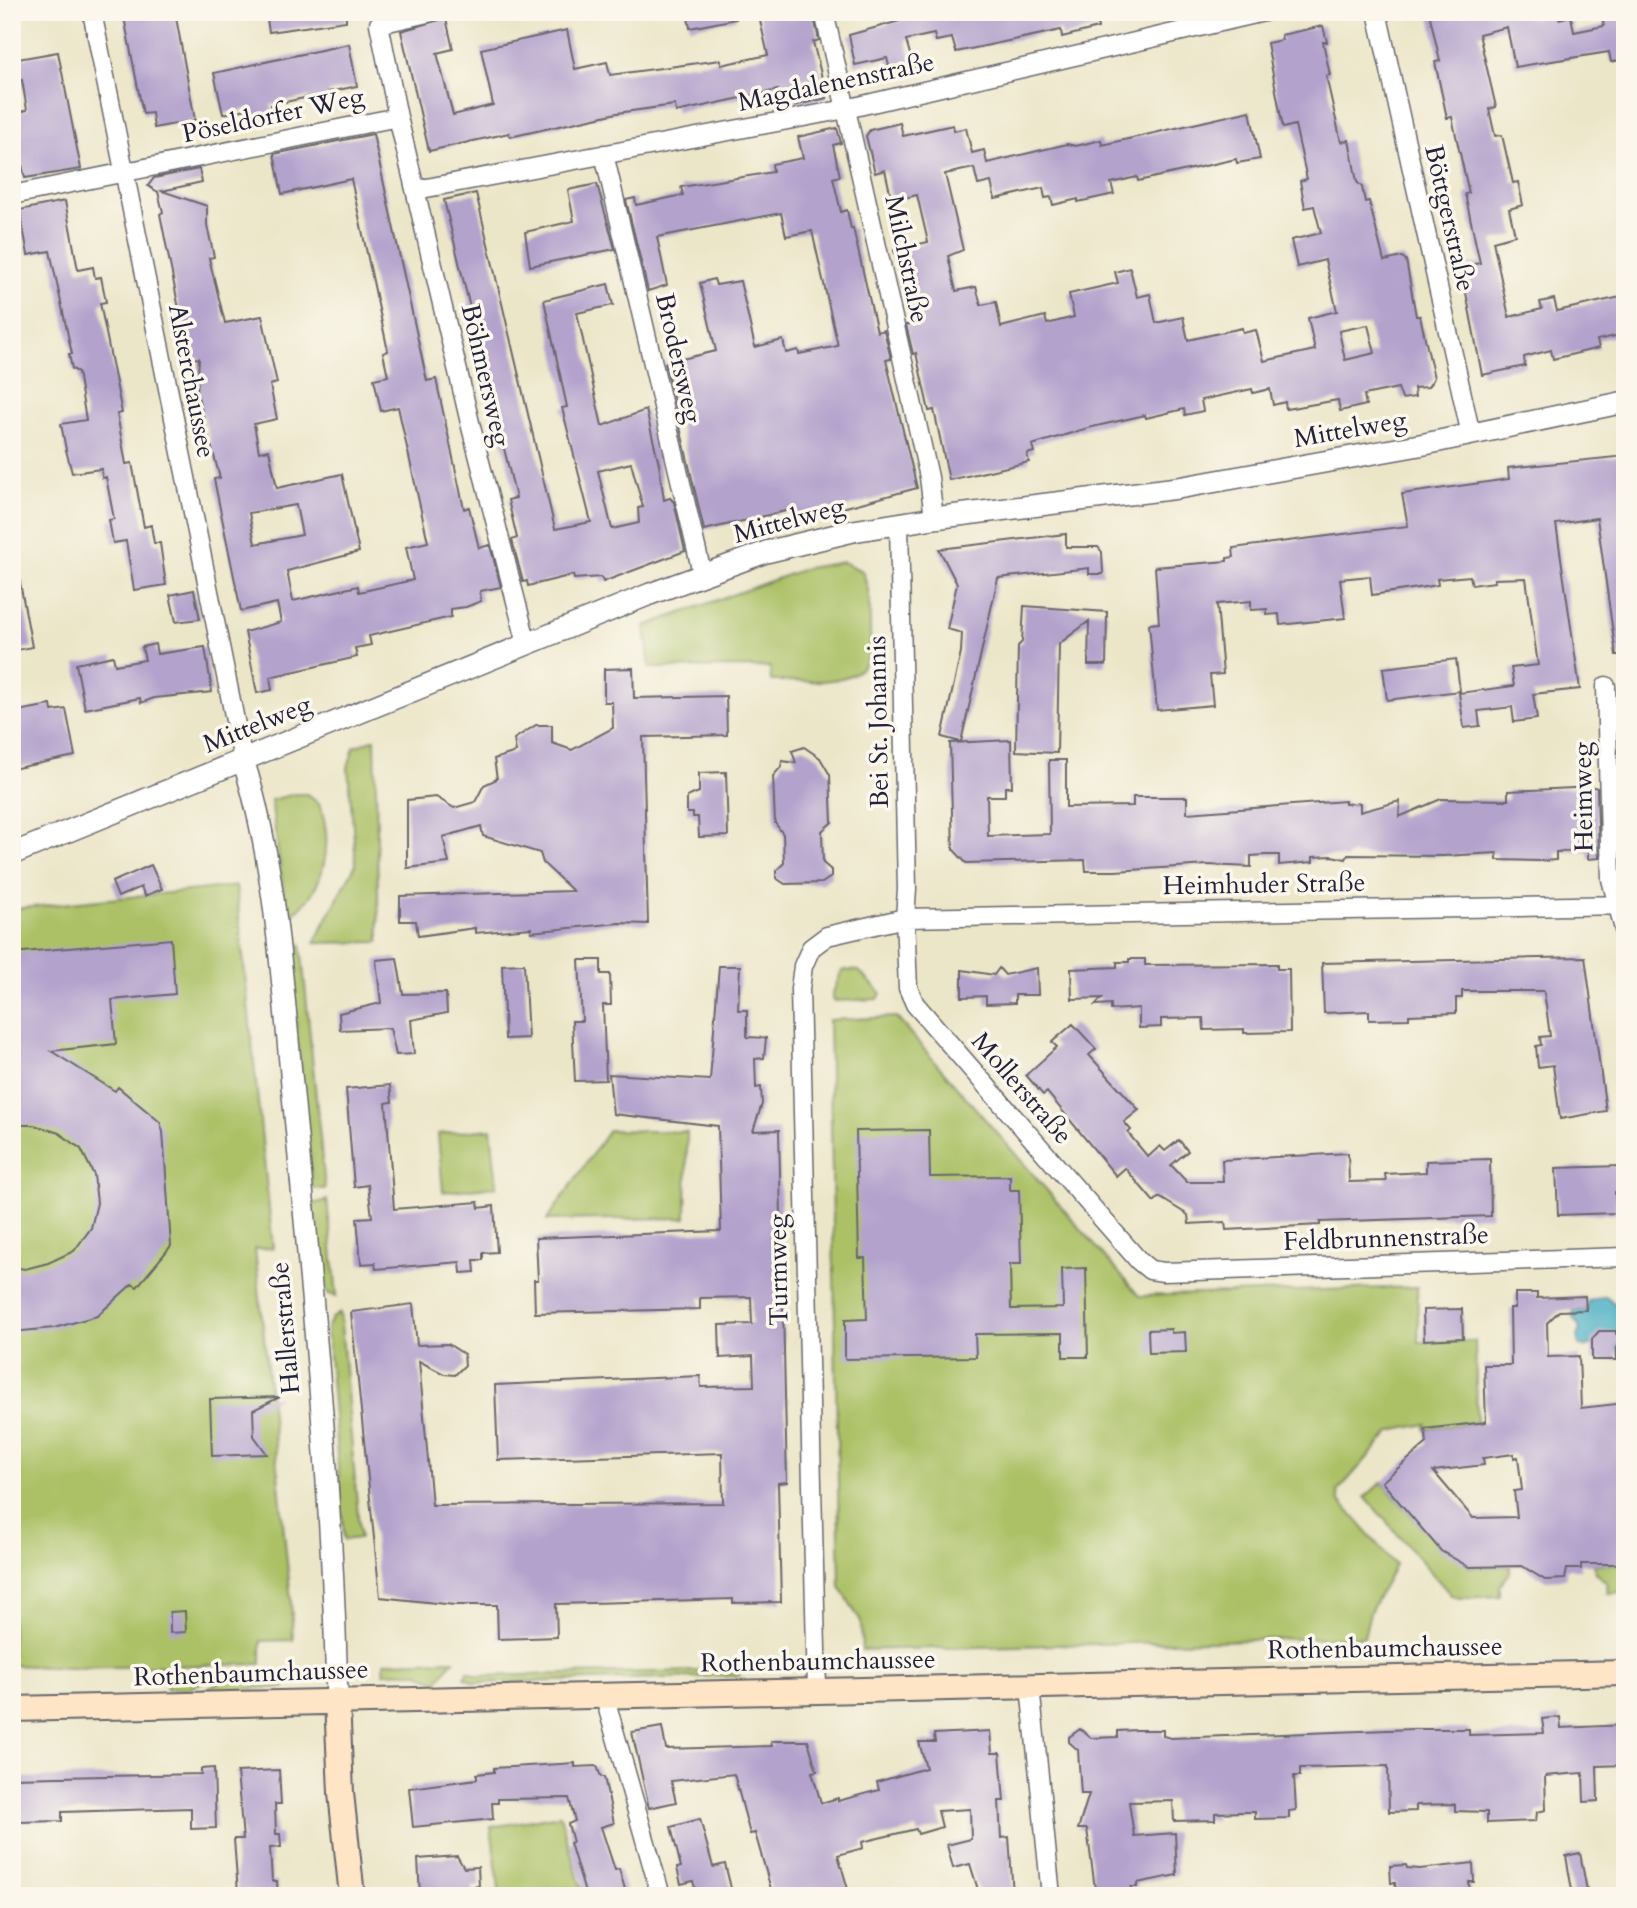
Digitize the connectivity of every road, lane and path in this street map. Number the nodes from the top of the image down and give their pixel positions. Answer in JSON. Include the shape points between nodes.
{"nodes":[{"id":1,"x":92,"y":12,"type":"edge"},
{"id":2,"x":432,"y":12,"type":"edge"},
{"id":3,"x":824,"y":12,"type":"edge"},
{"id":4,"x":1264,"y":12,"type":"edge"},
{"id":5,"x":1377,"y":12,"type":"edge"},
{"id":6,"x":846,"y":109,"type":"junction"},
{"id":7,"x":398,"y":117,"type":"junction"},
{"id":8,"x":604,"y":154,"type":"junction"},
{"id":9,"x":124,"y":174,"type":"junction"},
{"id":10,"x":416,"y":190,"type":"junction"},
{"id":11,"x":12,"y":195,"type":"edge"},
{"id":12,"x":1625,"y":402,"type":"edge"},
{"id":13,"x":1471,"y":435,"type":"junction"},
{"id":14,"x":934,"y":518,"type":"junction"},
{"id":15,"x":900,"y":524,"type":"junction"},
{"id":16,"x":702,"y":573,"type":"junction"},
{"id":17,"x":527,"y":644,"type":"junction"},
{"id":18,"x":1606,"y":686,"type":"dead end"},
{"id":19,"x":243,"y":760,"type":"junction"},
{"id":20,"x":12,"y":854,"type":"edge"},
{"id":21,"x":1621,"y":905,"type":"edge"},
{"id":22,"x":905,"y":919,"type":"junction"},
{"id":23,"x":1625,"y":933,"type":"edge"},
{"id":24,"x":1625,"y":1257,"type":"edge"},
{"id":25,"x":1150,"y":1269,"type":"joint"},
{"id":26,"x":1625,"y":1673,"type":"edge"},
{"id":27,"x":1030,"y":1686,"type":"junction"},
{"id":28,"x":817,"y":1691,"type":"junction"},
{"id":29,"x":604,"y":1695,"type":"junction"},
{"id":30,"x":337,"y":1700,"type":"junction"},
{"id":31,"x":12,"y":1709,"type":"edge"},
{"id":32,"x":352,"y":1896,"type":"edge"},
{"id":33,"x":661,"y":1896,"type":"edge"},
{"id":34,"x":1051,"y":1896,"type":"edge"}],
"edges":[{"from":1,"to":9,"type":"street","name":"Alsterchaussee"},
{"from":2,"to":7,"type":"street","name":"Pöseldorfer Weg","via":[[379,24]]},
{"from":3,"to":6,"type":"street","name":"Milchstraße"},
{"from":4,"to":6,"type":"street","name":"Magdalenenstraße"},
{"from":5,"to":13,"type":"street","name":"Böttgerstraße"},
{"from":6,"to":8,"type":"street","name":"Magdalenenstraße"},
{"from":6,"to":14,"type":"street","name":"Milchstraße","via":[[929,477]]},
{"from":7,"to":9,"type":"street","name":"Pöseldorfer Weg"},
{"from":7,"to":10,"type":"street","name":"Böhmersweg"},
{"from":8,"to":10,"type":"street","name":"Magdalenenstraße"},
{"from":8,"to":16,"type":"street","name":"Brodersweg"},
{"from":9,"to":11,"type":"street","name":"Pöseldorfer Weg"},
{"from":9,"to":19,"type":"street","name":"Alsterchaussee"},
{"from":10,"to":17,"type":"street","name":"Böhmersweg"},
{"from":12,"to":13,"type":"street","name":"Mittelweg"},
{"from":13,"to":14,"type":"street","name":"Mittelweg","via":[[1178,488]]},
{"from":14,"to":15,"type":"street","name":"Mittelweg"},
{"from":15,"to":16,"type":"street","name":"Mittelweg","via":[[816,539]]},
{"from":15,"to":22,"type":"street","name":"Bei St. Johannis"},
{"from":16,"to":17,"type":"street","name":"Mittelweg"},
{"from":17,"to":19,"type":"street","name":"Mittelweg"},
{"from":18,"to":21,"type":"street","name":"Heimweg","via":[[1611,874]]},
{"from":19,"to":20,"type":"street","name":"Mittelweg"},
{"from":19,"to":30,"type":"street","name":"Hallerstraße","via":[[255,798],[276,931],[314,1306]]},
{"from":21,"to":22,"type":"street","name":"Heimhuder Straße"},
{"from":21,"to":23,"type":"street","name":"Heimweg"},
{"from":22,"to":25,"type":"street","name":"Mollerstraße","via":[[908,988],[915,1004]]},
{"from":22,"to":28,"type":"street","name":"Turmweg","via":[[827,936],[811,948],[800,989]]},
{"from":24,"to":25,"type":"street","name":"Feldbrunnenstraße","via":[[1191,1272]]},
{"from":26,"to":27,"type":"main road","name":"Rothenbaumchaussee"},
{"from":27,"to":28,"type":"main road","name":"Rothenbaumchaussee"},
{"from":27,"to":34,"type":"street"},
{"from":28,"to":29,"type":"main road","name":"Rothenbaumchaussee"},
{"from":29,"to":30,"type":"main road","name":"Rothenbaumchaussee"},
{"from":29,"to":33,"type":"street"},
{"from":30,"to":31,"type":"main road","name":"Rothenbaumchaussee"},
{"from":30,"to":32,"type":"main road","name":"Hallerstraße"}]}
